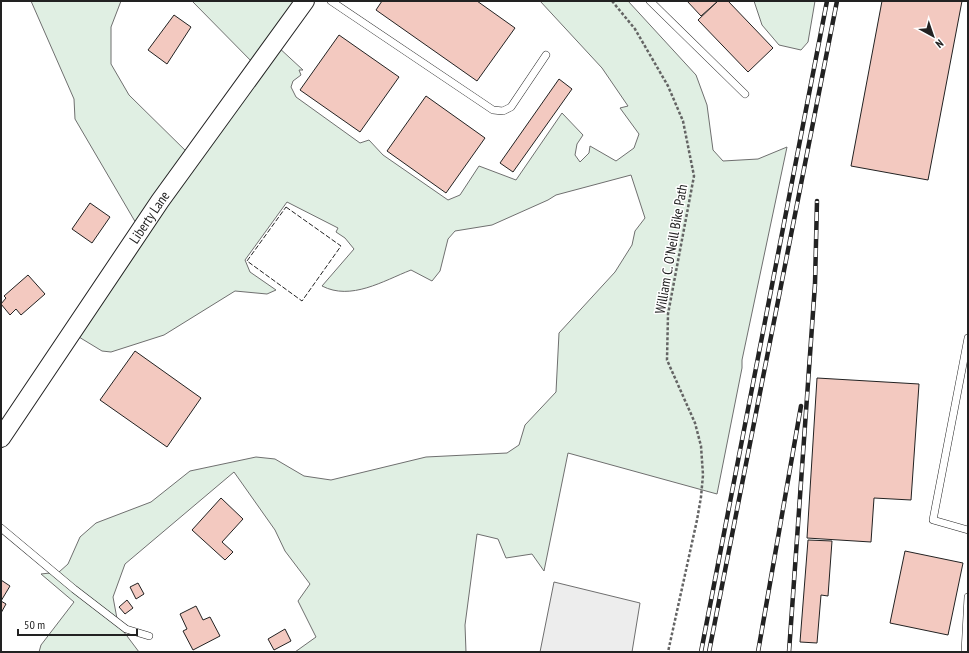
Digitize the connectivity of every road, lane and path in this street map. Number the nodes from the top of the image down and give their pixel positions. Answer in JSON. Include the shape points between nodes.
{"nodes":[{"id":1,"x":305,"y":1,"type":"edge"},
{"id":2,"x":331,"y":1,"type":"edge"},
{"id":3,"x":612,"y":1,"type":"edge"},
{"id":4,"x":650,"y":1,"type":"edge"},
{"id":5,"x":546,"y":55,"type":"dead end"},
{"id":6,"x":745,"y":94,"type":"dead end"},
{"id":7,"x":968,"y":338,"type":"edge"},
{"id":8,"x":1,"y":438,"type":"edge"},
{"id":9,"x":1,"y":528,"type":"edge"},
{"id":10,"x":968,"y":530,"type":"edge"},
{"id":11,"x":968,"y":597,"type":"edge"},
{"id":12,"x":149,"y":636,"type":"dead end"},
{"id":13,"x":668,"y":652,"type":"edge"},
{"id":14,"x":965,"y":652,"type":"edge"}],
"edges":[{"from":1,"to":8,"type":"street","name":"Liberty Lane","via":[[160,202]]},
{"from":2,"to":5,"type":"lane","via":[[493,110],[503,111],[511,107]]},
{"from":3,"to":13,"type":"path","name":"William C. O'Neill Bike Path","via":[[635,29],[668,86],[683,121],[694,176],[668,314],[667,360],[695,423],[701,446],[703,475],[697,520]]},
{"from":4,"to":6,"type":"lane"},
{"from":7,"to":10,"type":"lane","via":[[933,520]]},
{"from":9,"to":12,"type":"lane","via":[[74,590],[126,629]]},
{"from":11,"to":14,"type":"lane"}]}
